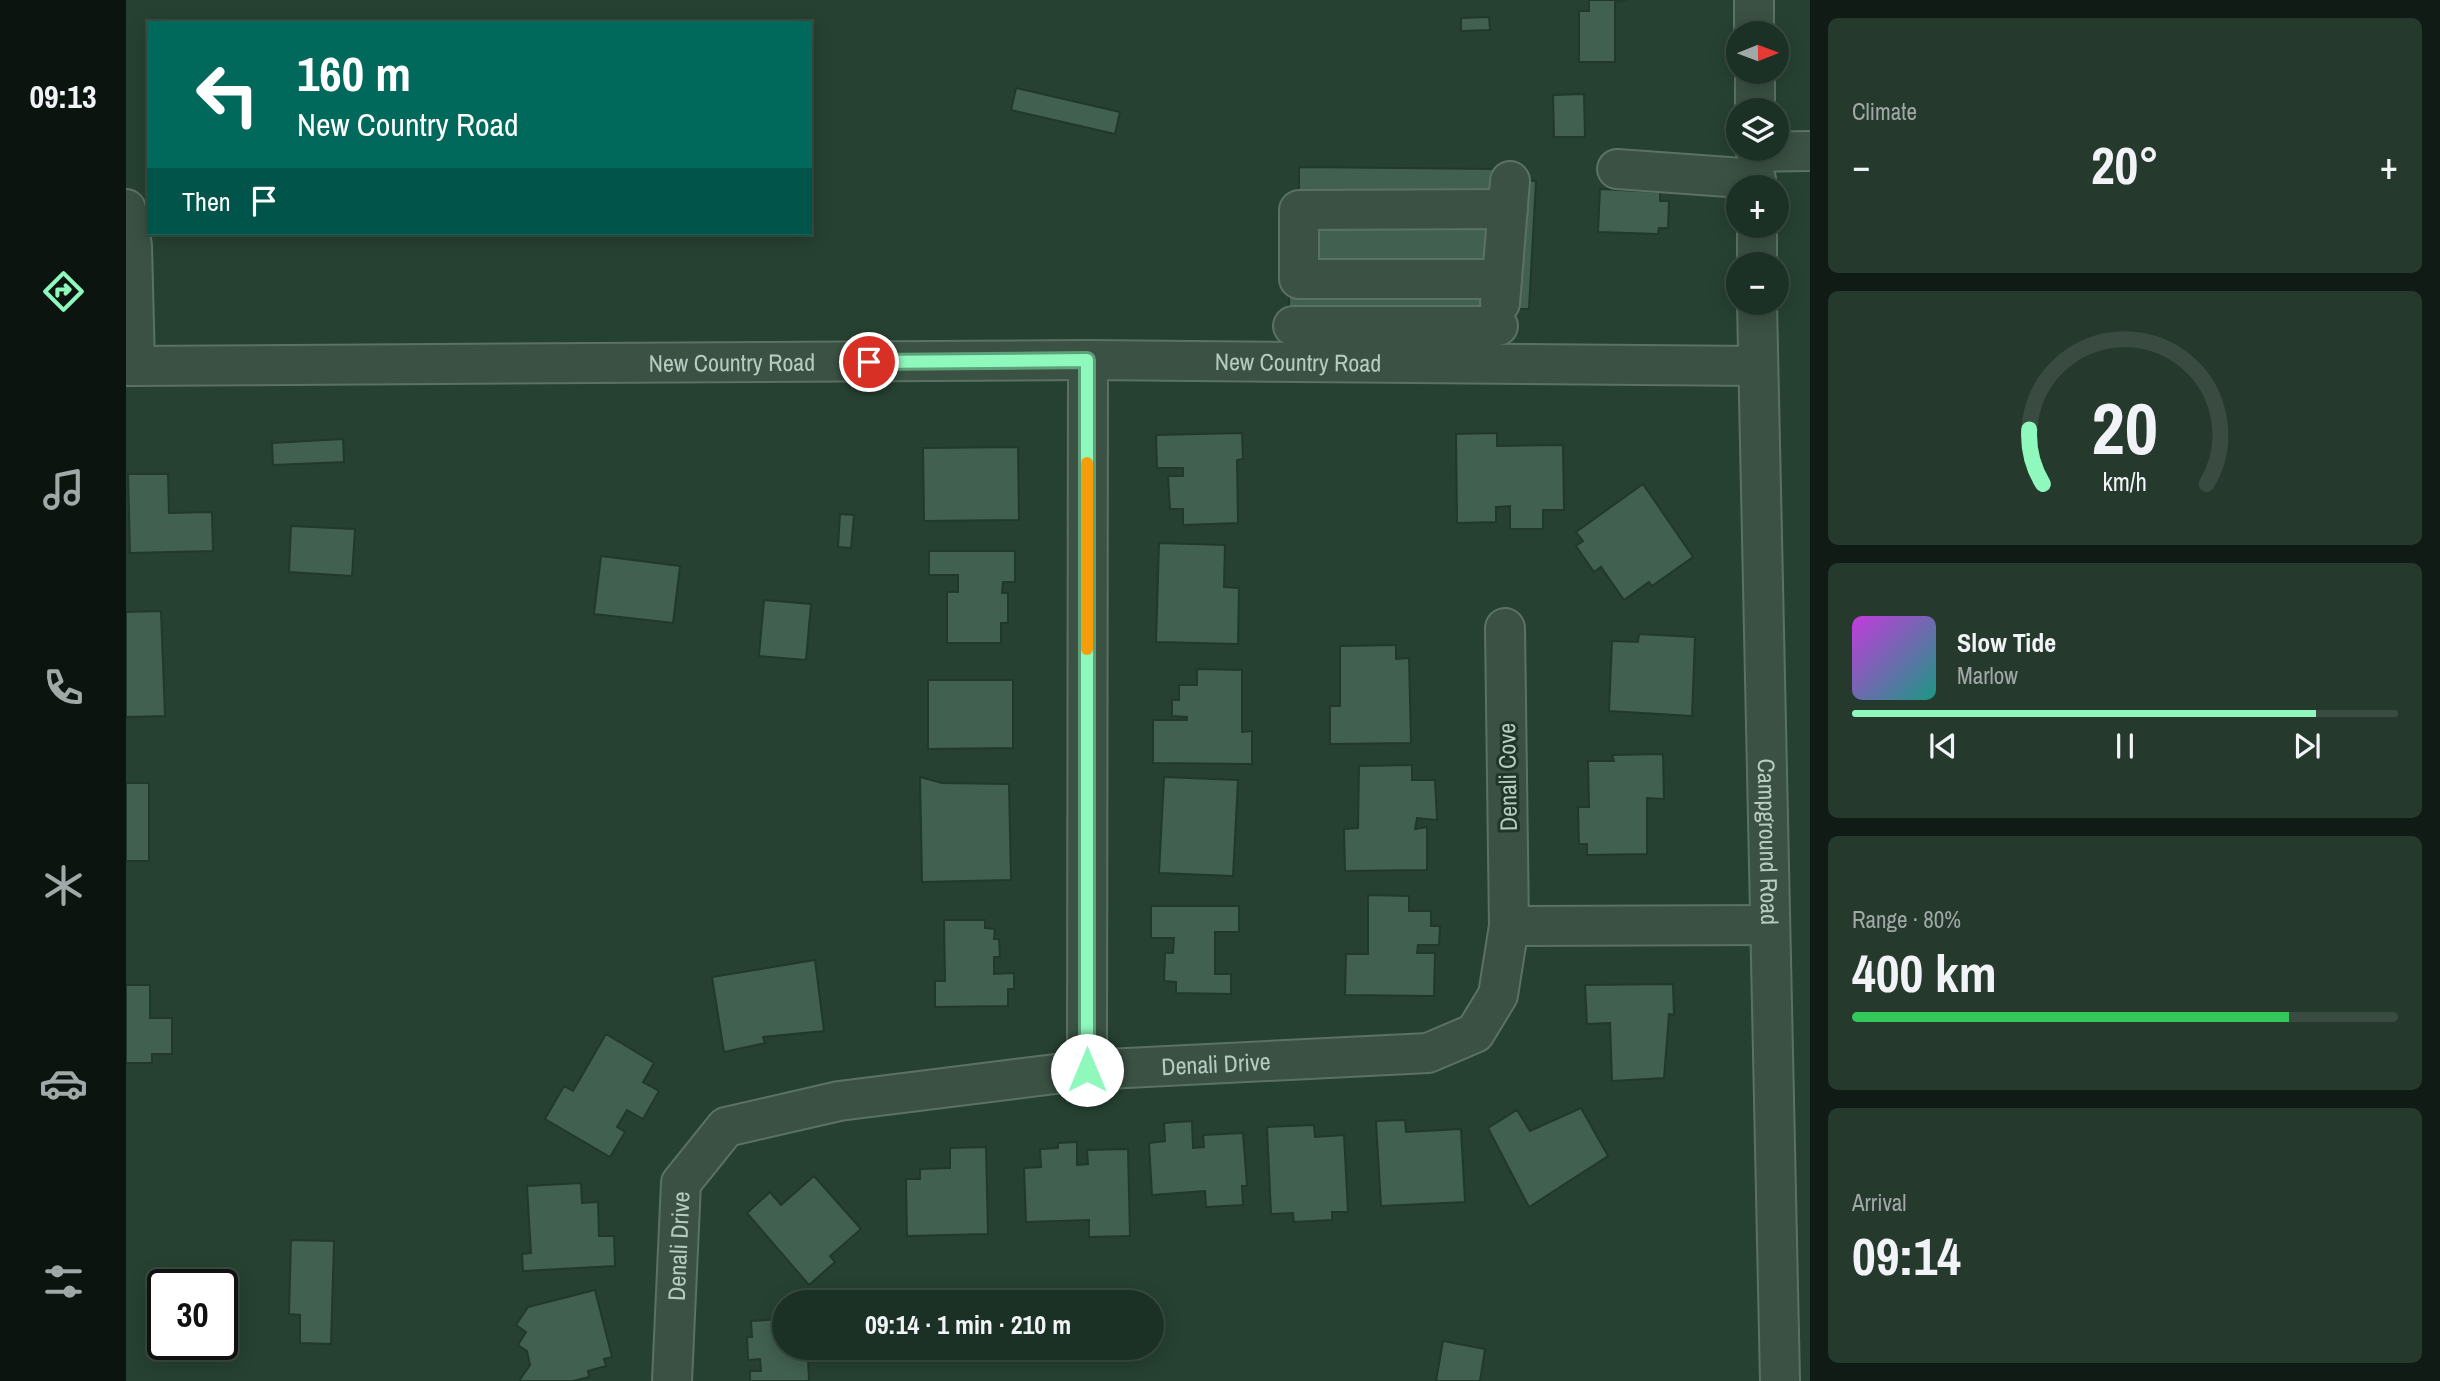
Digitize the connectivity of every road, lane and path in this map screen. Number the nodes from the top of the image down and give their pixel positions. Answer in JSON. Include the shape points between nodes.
{"nodes":[{"id":1,"x":1754,"y":0,"type":"edge"},
{"id":2,"x":1754,"y":21,"type":"edge"},
{"id":3,"x":1810,"y":151,"type":"edge"},
{"id":4,"x":1756,"y":167,"type":"edge"},
{"id":5,"x":1617,"y":169,"type":"dead end"},
{"id":6,"x":126,"y":209,"type":"edge"},
{"id":7,"x":1502,"y":279,"type":"junction"},
{"id":8,"x":1757,"y":315,"type":"edge"},
{"id":9,"x":1293,"y":326,"type":"dead end"},
{"id":10,"x":1498,"y":326,"type":"junction"},
{"id":11,"x":1087,"y":360,"type":"junction"},
{"id":12,"x":1500,"y":364,"type":"junction"},
{"id":13,"x":131,"y":366,"type":"edge"},
{"id":14,"x":1758,"y":366,"type":"junction"},
{"id":15,"x":1506,"y":628,"type":"dead end"},
{"id":16,"x":1770,"y":925,"type":"junction"},
{"id":17,"x":1509,"y":926,"type":"junction"},
{"id":18,"x":1087,"y":1070,"type":"junction"},
{"id":19,"x":1795,"y":1328,"type":"edge"},
{"id":20,"x":672,"y":1381,"type":"edge"},
{"id":21,"x":1780,"y":1381,"type":"edge"}],
"edges":[{"from":1,"to":2,"type":"street"},
{"from":3,"to":4,"type":"street"},
{"from":4,"to":5,"type":"street"},
{"from":6,"to":13,"type":"street","via":[[132,246]]},
{"from":7,"to":7,"type":"street","via":[[1299,279],[1299,210],[1509,195]]},
{"from":7,"to":10,"type":"street"},
{"from":8,"to":14,"type":"street","name":"Campground Road"},
{"from":9,"to":10,"type":"street"},
{"from":10,"to":12,"type":"street"},
{"from":11,"to":12,"type":"street","name":"New Country Road"},
{"from":11,"to":13,"type":"street","name":"New Country Road"},
{"from":11,"to":18,"type":"street"},
{"from":12,"to":14,"type":"street","name":"New Country Road"},
{"from":14,"to":16,"type":"street","name":"Campground Road"},
{"from":15,"to":17,"type":"street","name":"Denali Cove"},
{"from":16,"to":17,"type":"street"},
{"from":16,"to":19,"type":"street","name":"Campground Road"},
{"from":17,"to":18,"type":"street","name":"Denali Drive","via":[[1498,995],[1475,1034],[1428,1053]]},
{"from":18,"to":20,"type":"street","name":"Denali Drive","via":[[839,1101],[726,1127],[681,1183]]},
{"from":19,"to":21,"type":"street","name":"Campground Road"}]}
